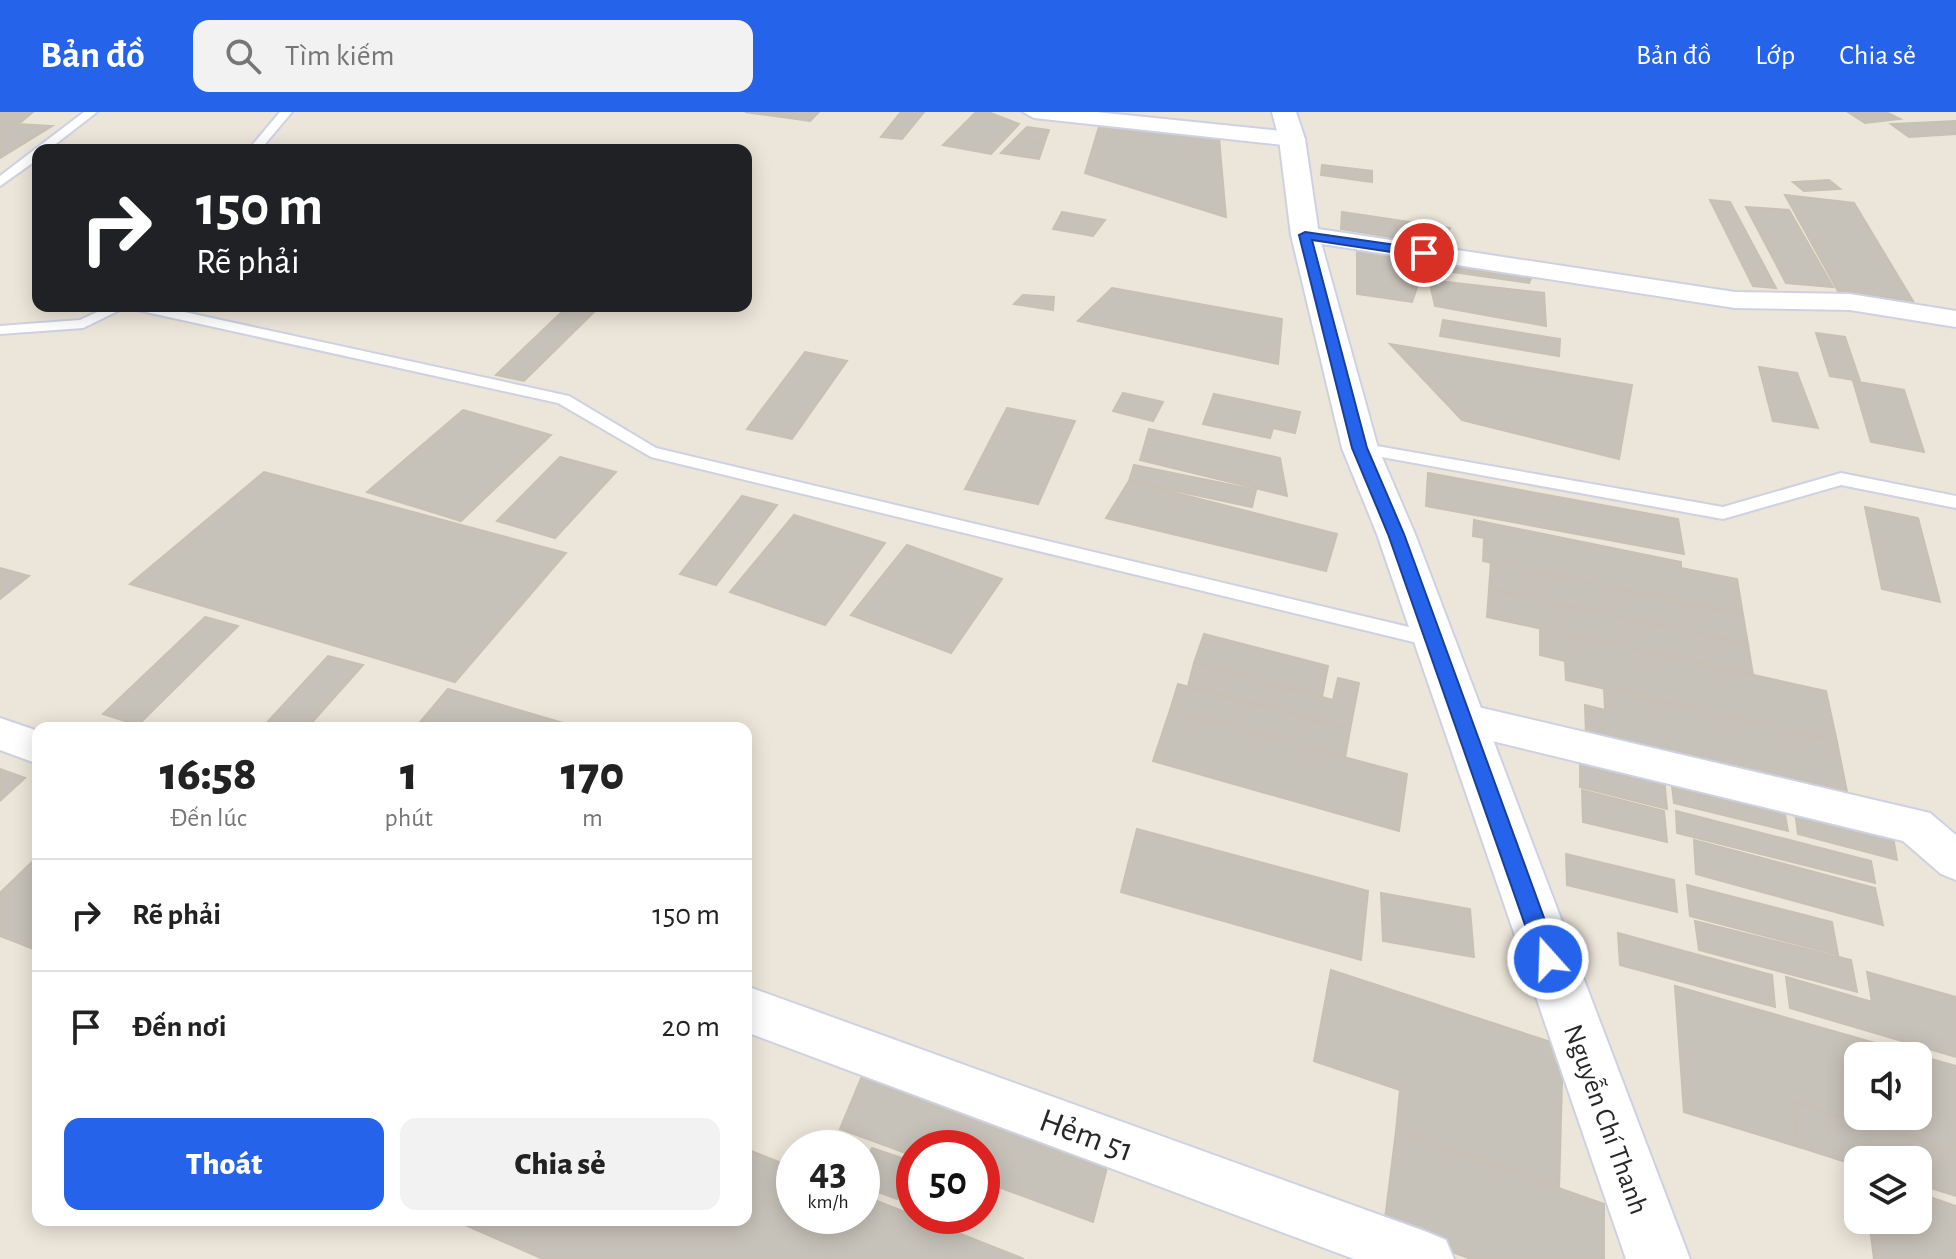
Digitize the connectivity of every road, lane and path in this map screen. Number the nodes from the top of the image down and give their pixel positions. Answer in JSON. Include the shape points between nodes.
{"nodes":[{"id":1,"x":91,"y":112,"type":"edge"},
{"id":2,"x":286,"y":112,"type":"edge"},
{"id":3,"x":1034,"y":112,"type":"edge"},
{"id":4,"x":1288,"y":126,"type":"edge"},
{"id":5,"x":49,"y":144,"type":"edge"},
{"id":6,"x":259,"y":144,"type":"edge"},
{"id":7,"x":32,"y":157,"type":"edge"},
{"id":8,"x":0,"y":182,"type":"edge"},
{"id":9,"x":1305,"y":235,"type":"junction"},
{"id":10,"x":108,"y":312,"type":"edge"},
{"id":11,"x":164,"y":312,"type":"edge"},
{"id":12,"x":1956,"y":319,"type":"edge"},
{"id":13,"x":0,"y":330,"type":"edge"},
{"id":14,"x":1360,"y":448,"type":"junction"},
{"id":15,"x":1956,"y":502,"type":"edge"},
{"id":16,"x":1434,"y":640,"type":"junction"},
{"id":17,"x":1461,"y":719,"type":"junction"},
{"id":18,"x":0,"y":734,"type":"edge"},
{"id":19,"x":32,"y":746,"type":"edge"},
{"id":20,"x":1956,"y":861,"type":"edge"},
{"id":21,"x":752,"y":1011,"type":"edge"},
{"id":22,"x":1427,"y":1259,"type":"edge"},
{"id":23,"x":1658,"y":1259,"type":"edge"}],
"edges":[{"from":1,"to":5,"type":"lane"},
{"from":2,"to":6,"type":"lane"},
{"from":3,"to":4,"type":"street"},
{"from":4,"to":9,"type":"main road","name":"Nguyễn Chí Thanh"},
{"from":7,"to":8,"type":"lane"},
{"from":9,"to":12,"type":"street","via":[[1735,300],[1850,302]]},
{"from":9,"to":14,"type":"main road","name":"Nguyễn Chí Thanh"},
{"from":10,"to":13,"type":"lane","via":[[83,324]]},
{"from":11,"to":16,"type":"lane","via":[[563,399],[651,452]]},
{"from":14,"to":15,"type":"lane","via":[[1723,513],[1841,479]]},
{"from":14,"to":16,"type":"main road","name":"Nguyễn Chí Thanh"},
{"from":16,"to":17,"type":"main road","name":"Nguyễn Chí Thanh"},
{"from":17,"to":20,"type":"street","via":[[1915,826]]},
{"from":17,"to":23,"type":"main road","name":"Nguyễn Chí Thanh"},
{"from":18,"to":19,"type":"street"},
{"from":21,"to":22,"type":"street","name":"Hẻm 51"}]}
